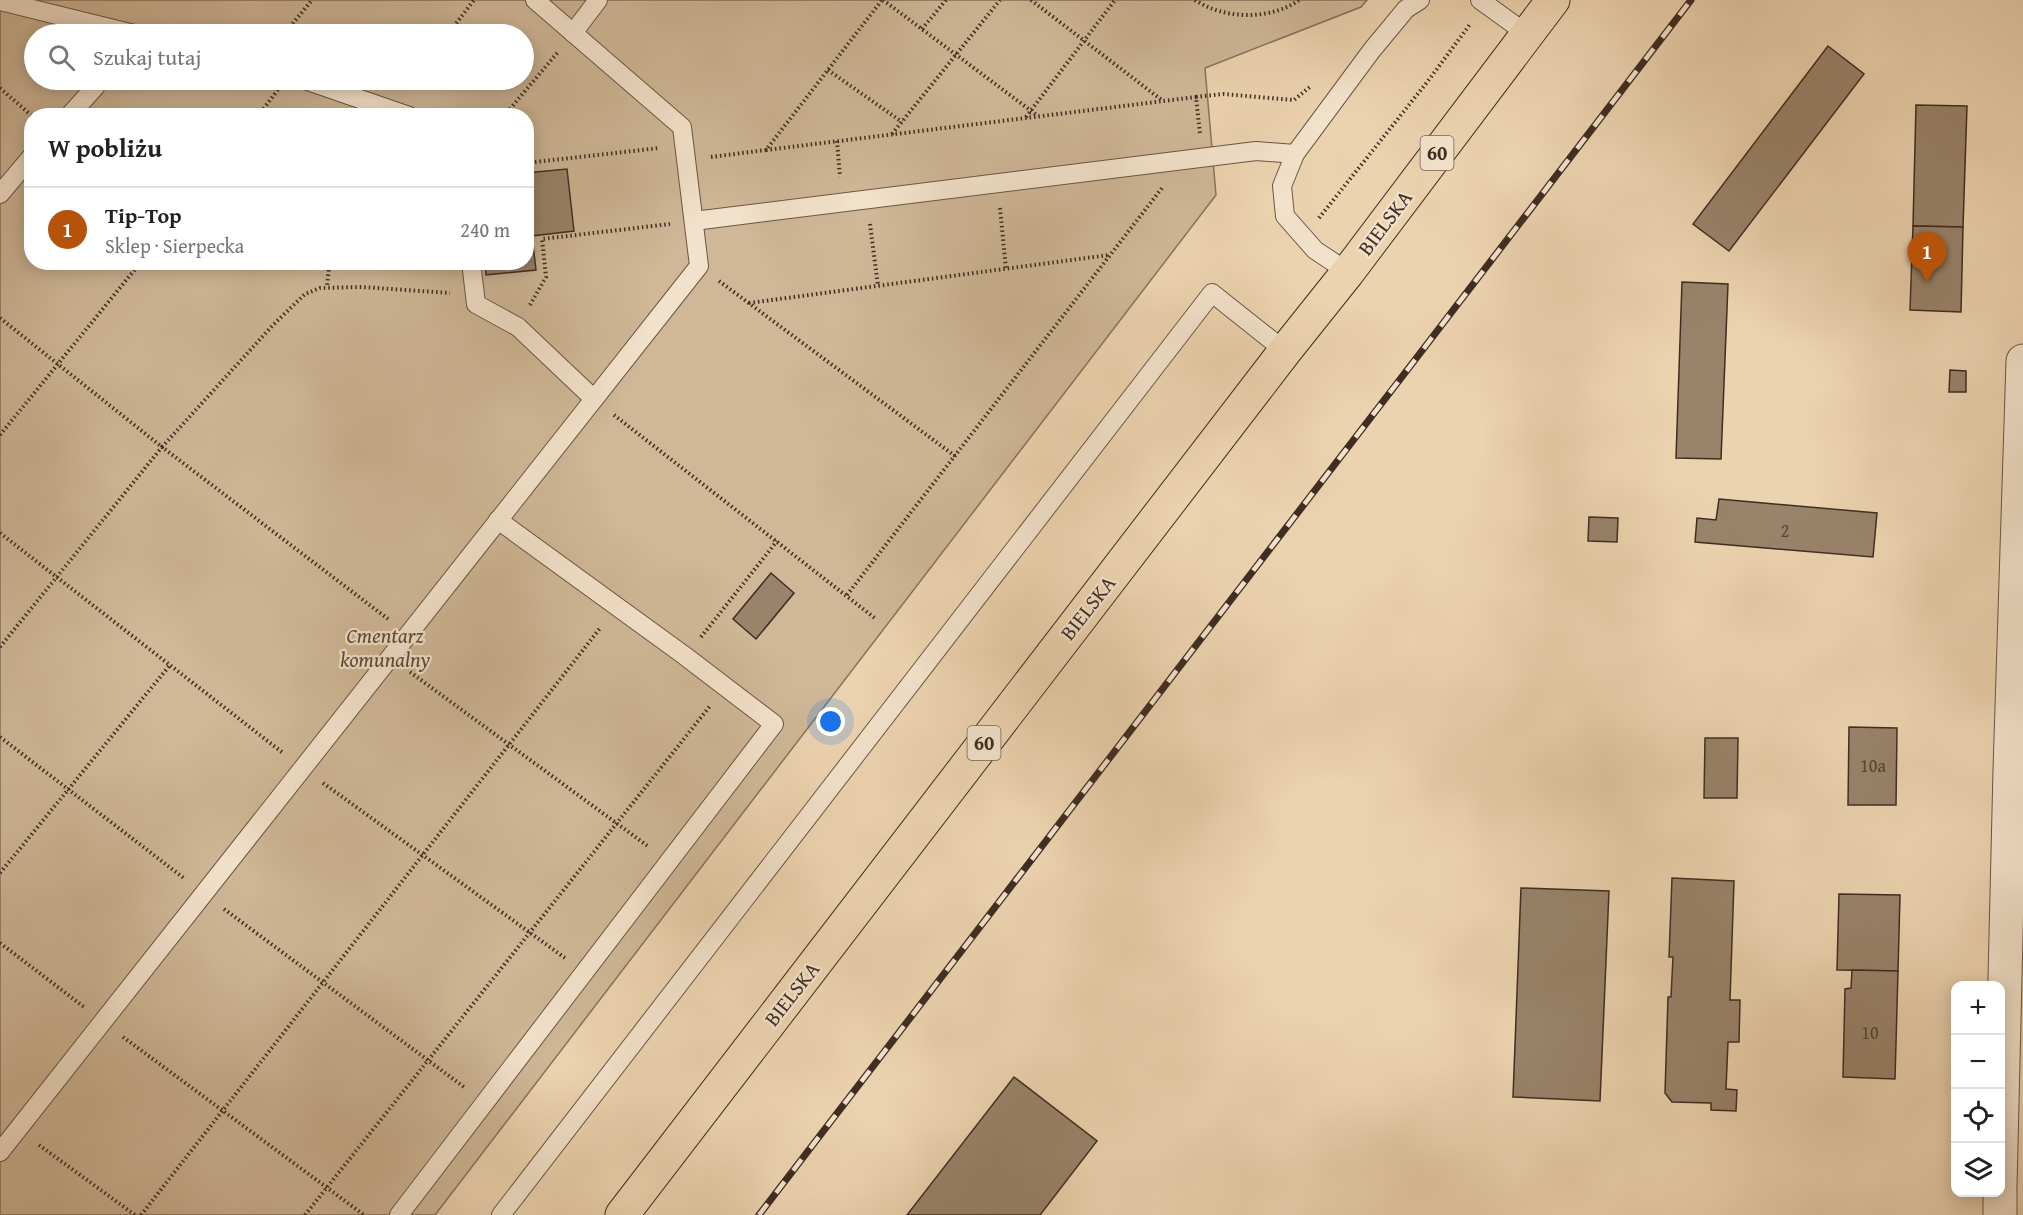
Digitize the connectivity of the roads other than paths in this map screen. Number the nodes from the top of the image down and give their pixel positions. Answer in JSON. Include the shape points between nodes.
{"nodes":[{"id":1,"x":535,"y":0,"type":"edge"},
{"id":2,"x":598,"y":0,"type":"edge"},
{"id":3,"x":1420,"y":0,"type":"edge"},
{"id":4,"x":1552,"y":0,"type":"edge"},
{"id":5,"x":0,"y":1,"type":"edge"},
{"id":6,"x":1483,"y":2,"type":"edge"},
{"id":7,"x":83,"y":24,"type":"edge"},
{"id":8,"x":573,"y":33,"type":"junction"},
{"id":9,"x":1527,"y":34,"type":"junction"},
{"id":10,"x":92,"y":90,"type":"edge"},
{"id":11,"x":334,"y":90,"type":"edge"},
{"id":12,"x":76,"y":108,"type":"edge"},
{"id":13,"x":386,"y":108,"type":"edge"},
{"id":14,"x":1295,"y":154,"type":"junction"},
{"id":15,"x":24,"y":166,"type":"edge"},
{"id":16,"x":0,"y":194,"type":"edge"},
{"id":17,"x":694,"y":221,"type":"junction"},
{"id":18,"x":472,"y":270,"type":"edge"},
{"id":19,"x":1348,"y":272,"type":"junction"},
{"id":20,"x":1285,"y":351,"type":"junction"},
{"id":21,"x":2023,"y":361,"type":"edge"},
{"id":22,"x":594,"y":399,"type":"junction"},
{"id":23,"x":498,"y":520,"type":"junction"},
{"id":24,"x":2017,"y":771,"type":"edge"},
{"id":25,"x":2012,"y":1124,"type":"edge"},
{"id":26,"x":0,"y":1152,"type":"edge"},
{"id":27,"x":2005,"y":1163,"type":"edge"},
{"id":28,"x":2000,"y":1197,"type":"edge"},
{"id":29,"x":399,"y":1215,"type":"edge"},
{"id":30,"x":501,"y":1215,"type":"edge"},
{"id":31,"x":622,"y":1215,"type":"edge"},
{"id":32,"x":2000,"y":1215,"type":"edge"}],
"edges":[{"from":1,"to":8,"type":"lane"},
{"from":2,"to":8,"type":"lane"},
{"from":3,"to":14,"type":"lane","via":[[1406,9],[1372,50]]},
{"from":4,"to":9,"type":"main road","name":"BIELSKA","number":"60"},
{"from":5,"to":7,"type":"lane"},
{"from":6,"to":9,"type":"lane"},
{"from":8,"to":17,"type":"lane","via":[[682,127]]},
{"from":9,"to":19,"type":"main road","name":"BIELSKA","number":"60"},
{"from":10,"to":12,"type":"lane"},
{"from":11,"to":13,"type":"lane"},
{"from":14,"to":17,"type":"lane","via":[[1256,151]]},
{"from":14,"to":19,"type":"lane","via":[[1282,186],[1285,216],[1315,250]]},
{"from":15,"to":16,"type":"lane"},
{"from":17,"to":22,"type":"lane","via":[[699,266]]},
{"from":18,"to":22,"type":"lane","via":[[476,304],[518,327]]},
{"from":19,"to":20,"type":"main road","name":"BIELSKA","number":"60"},
{"from":20,"to":30,"type":"lane","via":[[1212,293]]},
{"from":20,"to":31,"type":"main road","name":"BIELSKA","number":"60"},
{"from":21,"to":24,"type":"street"},
{"from":22,"to":23,"type":"lane"},
{"from":23,"to":26,"type":"lane"},
{"from":23,"to":29,"type":"lane","via":[[774,724]]},
{"from":24,"to":25,"type":"street"},
{"from":25,"to":27,"type":"street"},
{"from":28,"to":32,"type":"street"}]}
